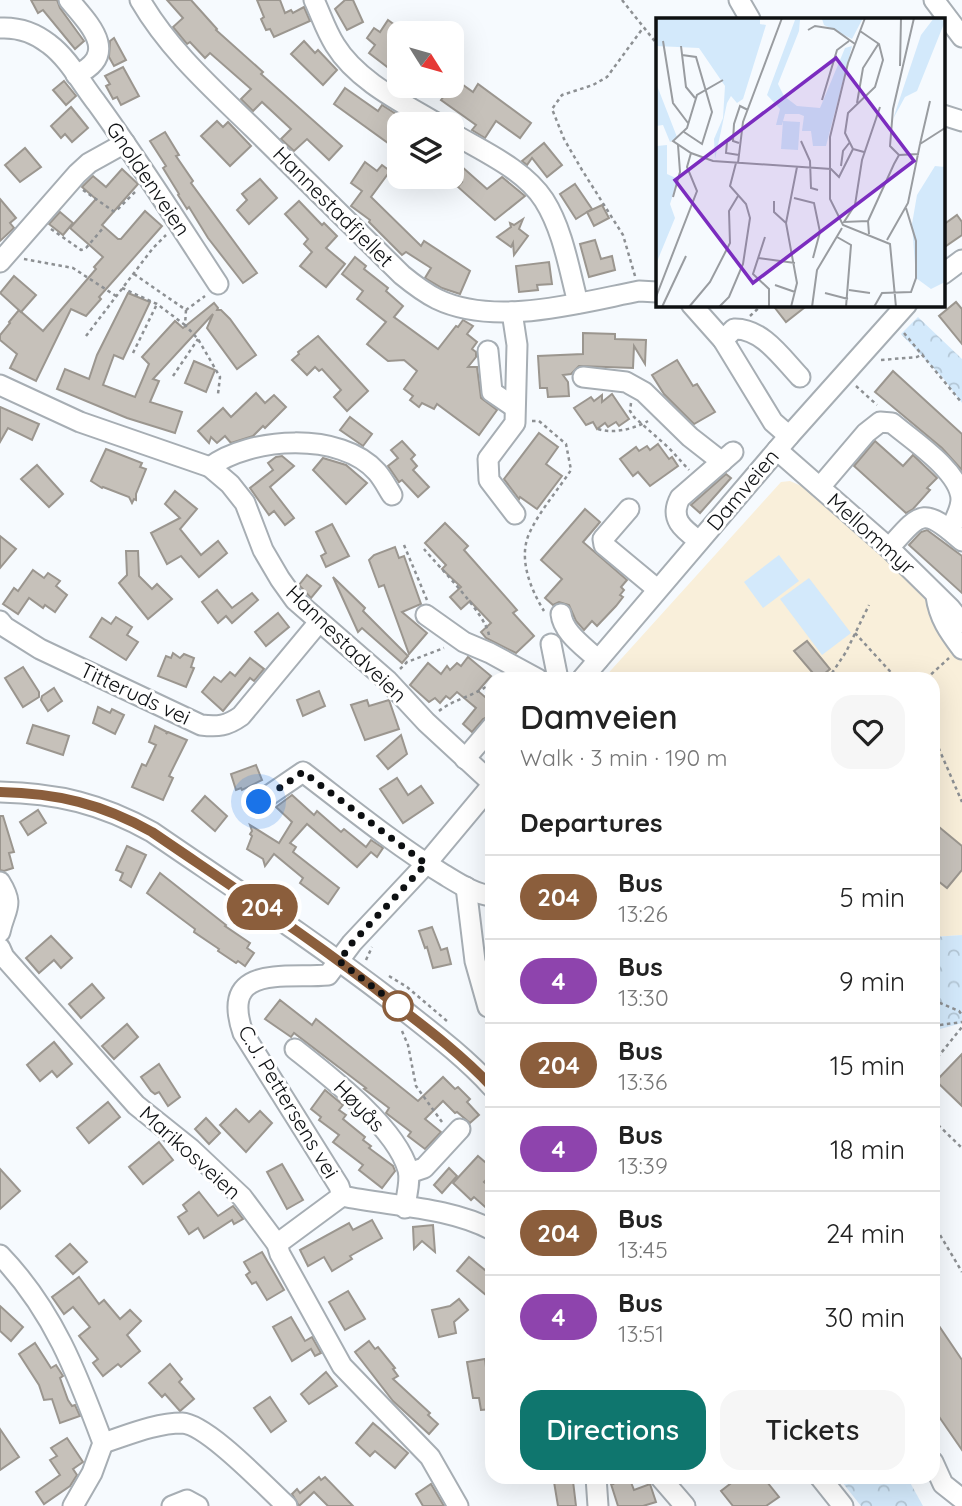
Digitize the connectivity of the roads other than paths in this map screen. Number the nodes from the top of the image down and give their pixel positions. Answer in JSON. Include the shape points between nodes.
{"nodes":[{"id":1,"x":69,"y":0,"type":"edge"},
{"id":2,"x":140,"y":0,"type":"edge"},
{"id":3,"x":314,"y":0,"type":"edge"},
{"id":4,"x":739,"y":0,"type":"edge"},
{"id":5,"x":934,"y":0,"type":"edge"},
{"id":6,"x":749,"y":18,"type":"edge"},
{"id":7,"x":0,"y":28,"type":"edge"},
{"id":8,"x":962,"y":37,"type":"edge"},
{"id":9,"x":76,"y":75,"type":"junction"},
{"id":10,"x":418,"y":112,"type":"edge"},
{"id":11,"x":944,"y":115,"type":"edge"},
{"id":12,"x":962,"y":121,"type":"edge"},
{"id":13,"x":464,"y":140,"type":"edge"},
{"id":14,"x":125,"y":143,"type":"junction"},
{"id":15,"x":4,"y":258,"type":"edge"},
{"id":16,"x":962,"y":260,"type":"edge"},
{"id":17,"x":944,"y":273,"type":"edge"},
{"id":18,"x":218,"y":284,"type":"road end"},
{"id":19,"x":648,"y":291,"type":"edge"},
{"id":20,"x":578,"y":303,"type":"junction"},
{"id":21,"x":693,"y":306,"type":"edge"},
{"id":22,"x":905,"y":306,"type":"edge"},
{"id":23,"x":512,"y":312,"type":"junction"},
{"id":24,"x":723,"y":340,"type":"junction"},
{"id":25,"x":488,"y":351,"type":"dead end"},
{"id":26,"x":800,"y":376,"type":"dead end"},
{"id":27,"x":583,"y":377,"type":"dead end"},
{"id":28,"x":0,"y":385,"type":"edge"},
{"id":29,"x":514,"y":415,"type":"junction"},
{"id":30,"x":783,"y":443,"type":"junction"},
{"id":31,"x":210,"y":467,"type":"junction"},
{"id":32,"x":820,"y":487,"type":"junction"},
{"id":33,"x":392,"y":495,"type":"dead end"},
{"id":34,"x":629,"y":509,"type":"dead end"},
{"id":35,"x":515,"y":514,"type":"dead end"},
{"id":36,"x":956,"y":536,"type":"edge"},
{"id":37,"x":699,"y":541,"type":"junction"},
{"id":38,"x":889,"y":548,"type":"junction"},
{"id":39,"x":657,"y":589,"type":"junction"},
{"id":40,"x":936,"y":595,"type":"junction"},
{"id":41,"x":553,"y":613,"type":"road end"},
{"id":42,"x":426,"y":615,"type":"road end"},
{"id":43,"x":0,"y":621,"type":"edge"},
{"id":44,"x":319,"y":622,"type":"junction"},
{"id":45,"x":962,"y":623,"type":"edge"},
{"id":46,"x":551,"y":644,"type":"dead end"},
{"id":47,"x":961,"y":648,"type":"edge"},
{"id":48,"x":598,"y":660,"type":"junction"},
{"id":49,"x":522,"y":672,"type":"edge"},
{"id":50,"x":557,"y":672,"type":"edge"},
{"id":51,"x":588,"y":672,"type":"edge"},
{"id":52,"x":485,"y":735,"type":"edge"},
{"id":53,"x":465,"y":759,"type":"junction"},
{"id":54,"x":485,"y":778,"type":"edge"},
{"id":55,"x":0,"y":792,"type":"edge"},
{"id":56,"x":485,"y":792,"type":"edge"},
{"id":57,"x":259,"y":802,"type":"dead end"},
{"id":58,"x":426,"y":864,"type":"junction"},
{"id":59,"x":0,"y":882,"type":"edge"},
{"id":60,"x":466,"y":887,"type":"junction"},
{"id":61,"x":485,"y":895,"type":"edge"},
{"id":62,"x":0,"y":932,"type":"edge"},
{"id":63,"x":0,"y":948,"type":"edge"},
{"id":64,"x":339,"y":961,"type":"junction"},
{"id":65,"x":485,"y":996,"type":"edge"},
{"id":66,"x":295,"y":1049,"type":"dead end"},
{"id":67,"x":485,"y":1079,"type":"edge"},
{"id":68,"x":457,"y":1133,"type":"road end"},
{"id":69,"x":409,"y":1174,"type":"junction"},
{"id":70,"x":342,"y":1196,"type":"junction"},
{"id":71,"x":405,"y":1208,"type":"junction"},
{"id":72,"x":485,"y":1226,"type":"edge"},
{"id":73,"x":277,"y":1244,"type":"junction"},
{"id":74,"x":0,"y":1255,"type":"edge"},
{"id":75,"x":103,"y":1443,"type":"junction"},
{"id":76,"x":940,"y":1477,"type":"edge"},
{"id":77,"x":596,"y":1484,"type":"edge"},
{"id":78,"x":666,"y":1484,"type":"edge"},
{"id":79,"x":826,"y":1484,"type":"edge"},
{"id":80,"x":962,"y":1499,"type":"edge"},
{"id":81,"x":73,"y":1506,"type":"edge"},
{"id":82,"x":172,"y":1506,"type":"edge"},
{"id":83,"x":198,"y":1506,"type":"edge"},
{"id":84,"x":287,"y":1506,"type":"edge"},
{"id":85,"x":458,"y":1506,"type":"edge"},
{"id":86,"x":598,"y":1506,"type":"edge"},
{"id":87,"x":685,"y":1506,"type":"edge"},
{"id":88,"x":843,"y":1506,"type":"edge"}],
"edges":[{"from":1,"to":9,"type":"street","via":[[91,25],[98,44],[93,66]]},
{"from":2,"to":23,"type":"street","name":"Hannestadfjellet","via":[[177,52],[402,275],[438,300],[479,311]]},
{"from":3,"to":10,"type":"street","via":[[335,46],[351,64]]},
{"from":4,"to":6,"type":"street"},
{"from":5,"to":8,"type":"street"},
{"from":7,"to":9,"type":"street","name":"Gnoldenveien","via":[[23,29],[40,37]]},
{"from":9,"to":14,"type":"street","name":"Gnoldenveien"},
{"from":11,"to":12,"type":"street"},
{"from":13,"to":20,"type":"street","via":[[512,170],[542,198],[560,237]]},
{"from":14,"to":15,"type":"street","via":[[89,163],[71,180]]},
{"from":14,"to":18,"type":"street","name":"Gnoldenveien"},
{"from":16,"to":17,"type":"street"},
{"from":19,"to":20,"type":"street","name":"Hannestadfjellet"},
{"from":20,"to":23,"type":"street","name":"Hannestadfjellet"},
{"from":21,"to":24,"type":"street"},
{"from":22,"to":30,"type":"street","name":"Damveien"},
{"from":23,"to":29,"type":"street","via":[[517,345]]},
{"from":24,"to":26,"type":"street","via":[[734,329],[752,332]]},
{"from":24,"to":30,"type":"street"},
{"from":25,"to":29,"type":"street","via":[[492,392]]},
{"from":27,"to":37,"type":"street","via":[[634,386],[690,437],[727,457],[680,498],[675,512],[684,530]]},
{"from":28,"to":31,"type":"street","name":"Hannestadveien","via":[[80,422]]},
{"from":29,"to":35,"type":"street","via":[[488,459],[489,480]]},
{"from":30,"to":32,"type":"street","name":"Mellommyr"},
{"from":30,"to":37,"type":"street","name":"Damveien"},
{"from":31,"to":33,"type":"street","via":[[269,444],[323,445],[349,453],[376,471]]},
{"from":31,"to":44,"type":"street","name":"Hannestadveien","via":[[245,503],[280,579]]},
{"from":32,"to":36,"type":"street","via":[[866,433],[886,421],[954,476],[961,500]]},
{"from":32,"to":38,"type":"street","name":"Mellommyr"},
{"from":34,"to":39,"type":"street","via":[[603,539],[604,545]]},
{"from":36,"to":38,"type":"street","via":[[928,517],[920,517]]},
{"from":37,"to":39,"type":"street","name":"Damveien"},
{"from":38,"to":40,"type":"street","name":"Mellommyr"},
{"from":39,"to":48,"type":"street","name":"Damveien"},
{"from":40,"to":45,"type":"street","name":"Mellommyr"},
{"from":40,"to":47,"type":"street","via":[[946,628]]},
{"from":41,"to":48,"type":"street"},
{"from":42,"to":49,"type":"street","via":[[464,642]]},
{"from":43,"to":44,"type":"street","name":"Titteruds vei","via":[[40,649],[201,725],[219,727],[241,716]]},
{"from":44,"to":53,"type":"street","name":"Hannestadveien","via":[[388,681]]},
{"from":46,"to":50,"type":"street"},
{"from":48,"to":51,"type":"street","name":"Damveien"},
{"from":52,"to":53,"type":"street"},
{"from":53,"to":54,"type":"street","name":"Hannestadveien"},
{"from":55,"to":64,"type":"street","via":[[66,798],[122,815]]},
{"from":56,"to":58,"type":"street"},
{"from":57,"to":58,"type":"street","via":[[303,772]]},
{"from":58,"to":60,"type":"street"},
{"from":58,"to":64,"type":"street"},
{"from":59,"to":62,"type":"street","via":[[9,903]]},
{"from":60,"to":61,"type":"street"},
{"from":60,"to":65,"type":"street","via":[[475,961]]},
{"from":63,"to":73,"type":"street","name":"Marikosveien","via":[[136,1105],[242,1197]]},
{"from":64,"to":67,"type":"street"},
{"from":64,"to":70,"type":"street","name":"C.J. Pettersens vei","via":[[328,975],[267,976],[251,983],[239,998],[236,1015]]},
{"from":66,"to":69,"type":"street","name":"Høyås","via":[[343,1086],[381,1126]]},
{"from":68,"to":69,"type":"street","via":[[424,1168]]},
{"from":69,"to":71,"type":"street"},
{"from":70,"to":71,"type":"street","name":"C.J. Pettersens vei"},
{"from":70,"to":73,"type":"street","name":"C.J. Pettersens vei"},
{"from":71,"to":72,"type":"street","name":"C.J. Pettersens vei","via":[[449,1214]]},
{"from":73,"to":85,"type":"street","name":"Marikosveien","via":[[342,1366],[430,1457]]},
{"from":74,"to":75,"type":"street","via":[[23,1279],[53,1324],[77,1371]]},
{"from":75,"to":81,"type":"street"},
{"from":75,"to":84,"type":"street","via":[[166,1424],[185,1423],[217,1442]]},
{"from":76,"to":80,"type":"street"},
{"from":77,"to":86,"type":"street"},
{"from":78,"to":87,"type":"street"},
{"from":79,"to":88,"type":"street"},
{"from":82,"to":83,"type":"street","via":[[187,1500]]}]}
